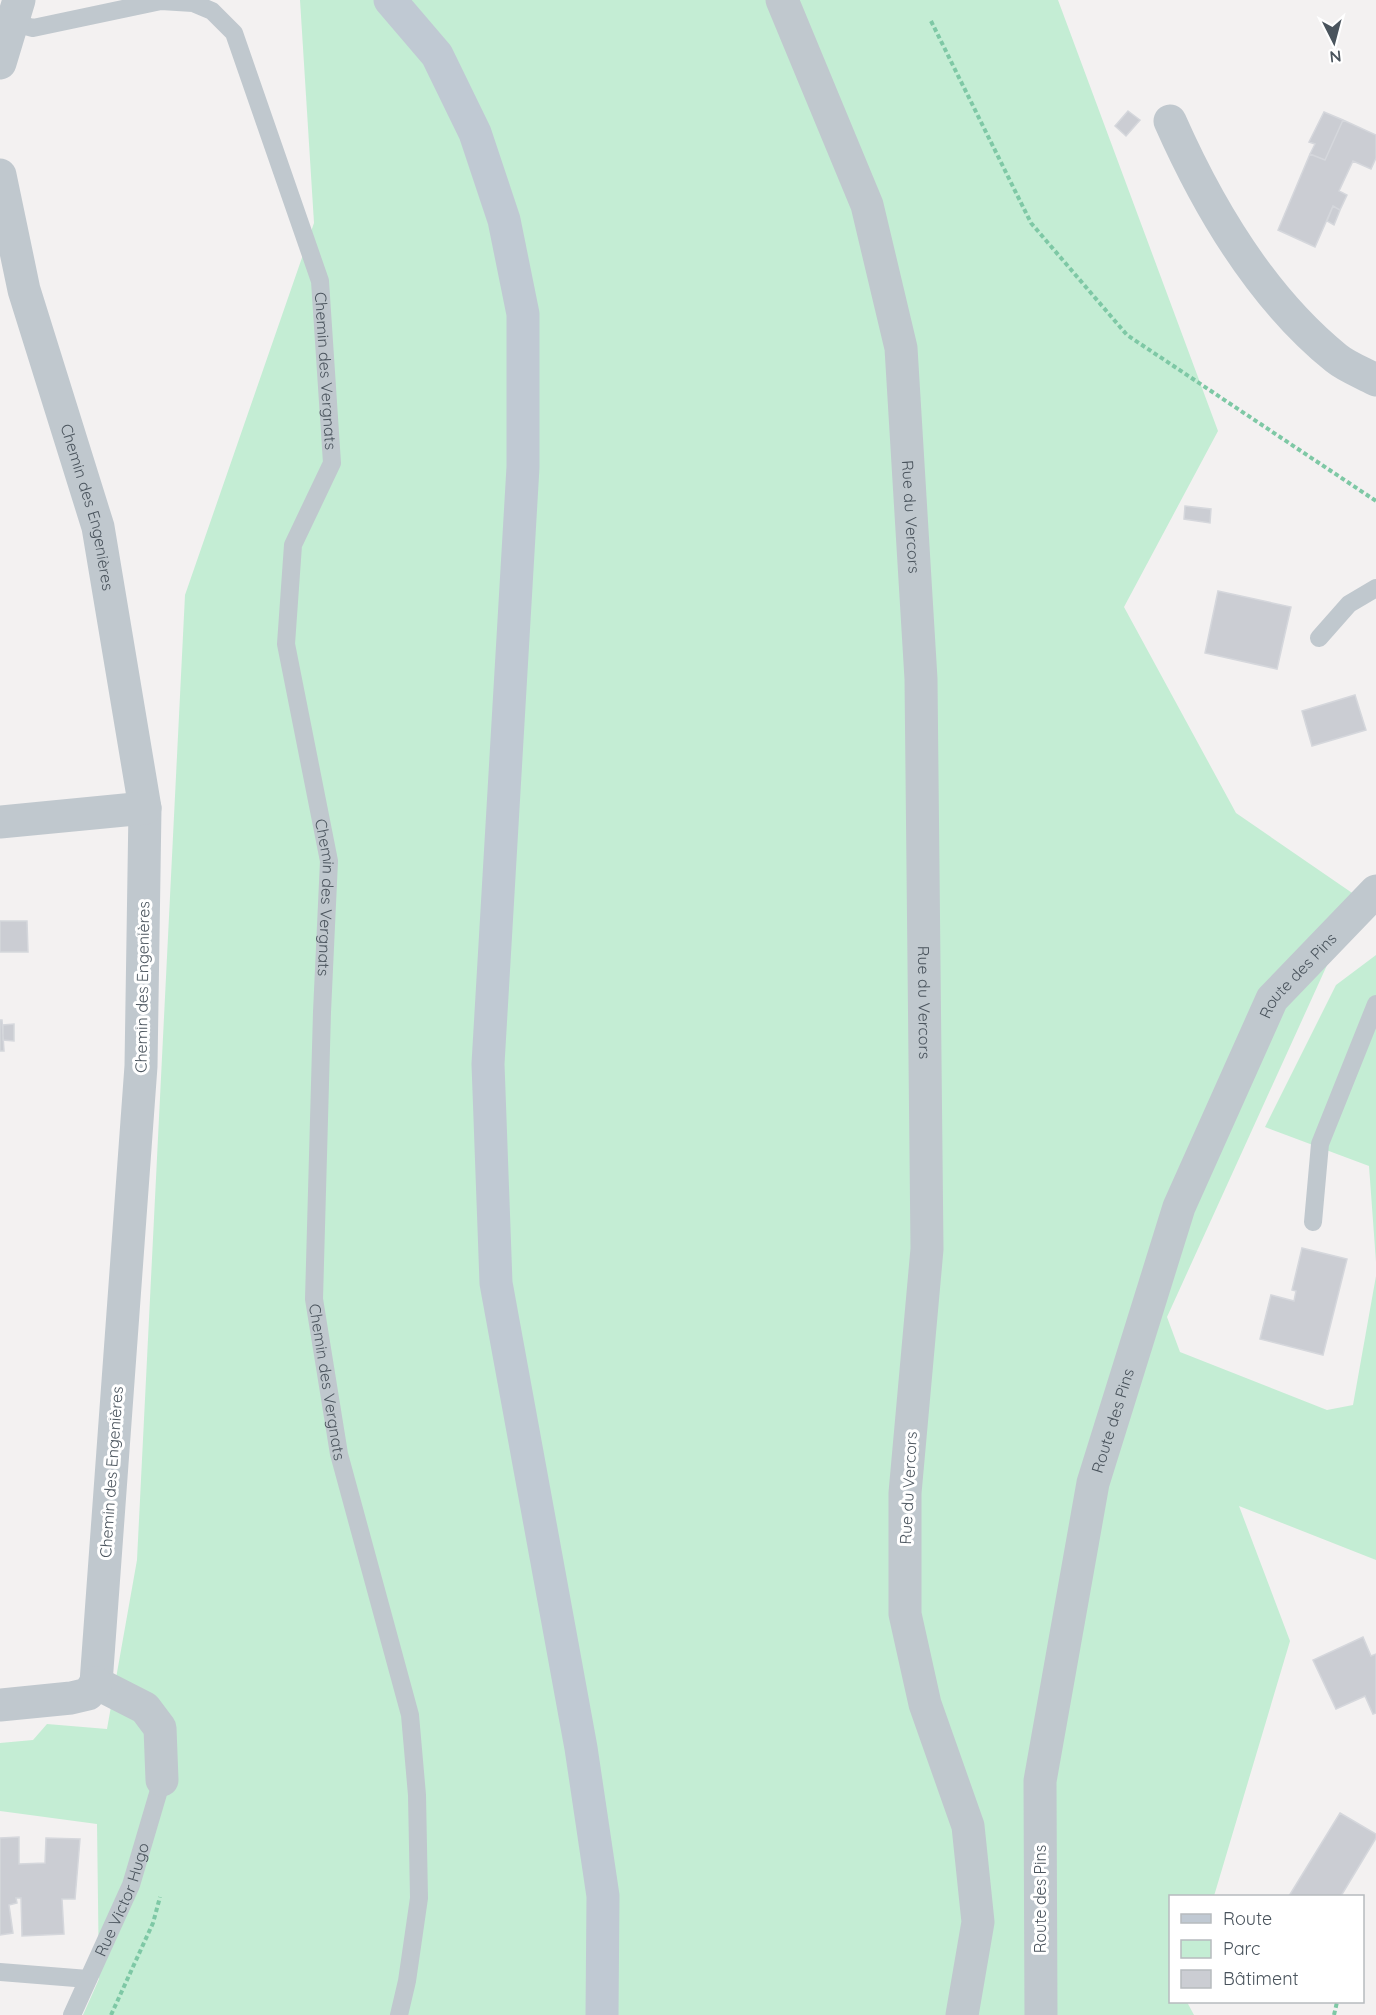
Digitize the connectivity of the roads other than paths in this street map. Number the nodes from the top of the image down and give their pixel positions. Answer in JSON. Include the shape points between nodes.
{"nodes":[{"id":1,"x":390,"y":0,"type":"edge"},
{"id":2,"x":782,"y":0,"type":"edge"},
{"id":3,"x":10,"y":14,"type":"edge"},
{"id":4,"x":0,"y":63,"type":"edge"},
{"id":5,"x":1170,"y":121,"type":"dead end"},
{"id":6,"x":0,"y":175,"type":"edge"},
{"id":7,"x":1376,"y":380,"type":"edge"},
{"id":8,"x":1376,"y":588,"type":"edge"},
{"id":9,"x":1319,"y":638,"type":"dead end"},
{"id":10,"x":145,"y":808,"type":"junction"},
{"id":11,"x":0,"y":822,"type":"edge"},
{"id":12,"x":1376,"y":891,"type":"edge"},
{"id":13,"x":1376,"y":1004,"type":"edge"},
{"id":14,"x":1313,"y":1222,"type":"dead end"},
{"id":15,"x":96,"y":1683,"type":"junction"},
{"id":16,"x":0,"y":1705,"type":"edge"},
{"id":17,"x":162,"y":1780,"type":"joint"},
{"id":18,"x":0,"y":1972,"type":"edge"},
{"id":19,"x":88,"y":1979,"type":"junction"},
{"id":20,"x":72,"y":2015,"type":"edge"},
{"id":21,"x":399,"y":2015,"type":"edge"},
{"id":22,"x":602,"y":2015,"type":"edge"},
{"id":23,"x":962,"y":2015,"type":"edge"},
{"id":24,"x":1041,"y":2015,"type":"edge"}],
"edges":[{"from":1,"to":22,"type":"main road","via":[[437,55],[476,133],[504,220],[523,314],[523,467],[488,1064],[496,1283],[581,1748],[603,1896]]},
{"from":2,"to":23,"type":"street","name":"Rue du Vercors","via":[[867,205],[901,348],[921,679],[927,1238],[904,1493],[905,1614],[925,1704],[968,1826],[978,1922]]},
{"from":3,"to":4,"type":"street"},
{"from":3,"to":21,"type":"lane","name":"Chemin des Vergnats","via":[[33,28],[161,1],[193,3],[212,10],[234,33],[320,281],[332,463],[293,545],[286,644],[329,861],[314,1299],[339,1454],[410,1715],[417,1795],[419,1898]]},
{"from":5,"to":7,"type":"street","via":[[1194,174],[1234,241],[1297,323],[1337,360]]},
{"from":6,"to":10,"type":"street","name":"Chemin des Engenières","via":[[24,290],[98,527]]},
{"from":8,"to":9,"type":"lane","via":[[1349,604]]},
{"from":10,"to":11,"type":"street"},
{"from":10,"to":15,"type":"street","name":"Chemin des Engenières","via":[[141,1066]]},
{"from":12,"to":24,"type":"street","name":"Route des Pins","via":[[1272,999],[1179,1207],[1094,1483],[1040,1781]]},
{"from":13,"to":14,"type":"lane","via":[[1320,1144]]},
{"from":15,"to":16,"type":"street","via":[[88,1694],[72,1698]]},
{"from":15,"to":17,"type":"street","via":[[145,1708],[160,1728]]},
{"from":17,"to":19,"type":"lane","name":"Rue Victor Hugo","via":[[131,1886]]},
{"from":18,"to":19,"type":"lane"},
{"from":19,"to":20,"type":"lane","name":"Rue Victor Hugo"}]}
